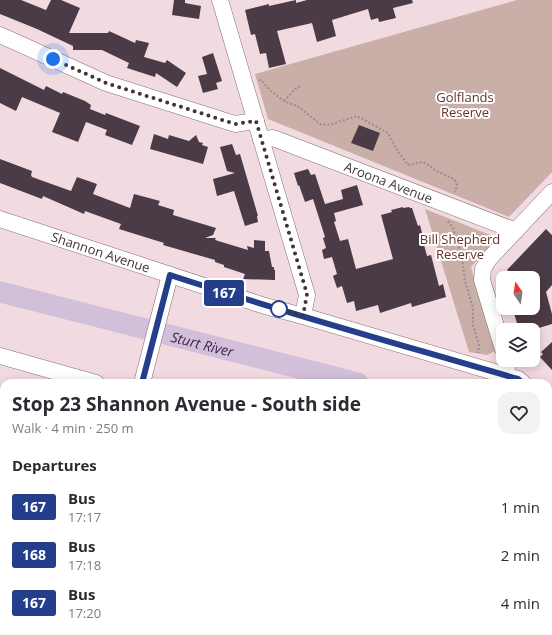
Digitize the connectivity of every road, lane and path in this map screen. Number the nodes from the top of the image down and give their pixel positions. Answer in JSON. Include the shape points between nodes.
{"nodes":[{"id":1,"x":220,"y":0,"type":"edge"},
{"id":2,"x":0,"y":35,"type":"edge"},
{"id":3,"x":255,"y":79,"type":"dead end"},
{"id":4,"x":301,"y":86,"type":"dead end"},
{"id":5,"x":284,"y":101,"type":"junction"},
{"id":6,"x":256,"y":121,"type":"junction"},
{"id":7,"x":261,"y":140,"type":"junction"},
{"id":8,"x":552,"y":192,"type":"edge"},
{"id":9,"x":454,"y":198,"type":"dead end"},
{"id":10,"x":0,"y":219,"type":"edge"},
{"id":11,"x":446,"y":219,"type":"dead end"},
{"id":12,"x":516,"y":231,"type":"junction"},
{"id":13,"x":170,"y":275,"type":"junction"},
{"id":14,"x":303,"y":316,"type":"junction"},
{"id":15,"x":496,"y":326,"type":"edge"},
{"id":16,"x":478,"y":353,"type":"dead end"},
{"id":17,"x":0,"y":356,"type":"edge"},
{"id":18,"x":506,"y":368,"type":"edge"},
{"id":19,"x":82,"y":379,"type":"edge"},
{"id":20,"x":143,"y":379,"type":"edge"},
{"id":21,"x":518,"y":379,"type":"edge"}],
"edges":[{"from":1,"to":6,"type":"street"},
{"from":2,"to":6,"type":"street","via":[[106,83],[235,124]]},
{"from":3,"to":5,"type":"path","via":[[261,80]]},
{"from":4,"to":5,"type":"path"},
{"from":5,"to":9,"type":"path","via":[[299,107],[320,124],[332,124],[357,116],[388,133],[408,165],[422,162],[454,180],[457,185]]},
{"from":6,"to":7,"type":"street"},
{"from":7,"to":12,"type":"street","name":"Aroona Avenue","via":[[273,138]]},
{"from":7,"to":14,"type":"street","via":[[307,294]]},
{"from":8,"to":12,"type":"street"},
{"from":10,"to":13,"type":"street","name":"Shannon Avenue"},
{"from":11,"to":16,"type":"path","via":[[453,228],[462,258],[465,281],[473,308]]},
{"from":12,"to":15,"type":"street","via":[[489,258],[482,269],[482,280]]},
{"from":13,"to":14,"type":"street","name":"Shannon Avenue"},
{"from":13,"to":20,"type":"street"},
{"from":14,"to":18,"type":"street","name":"Shannon Avenue"},
{"from":17,"to":19,"type":"street"},
{"from":18,"to":21,"type":"street","name":"Shannon Avenue"}]}
